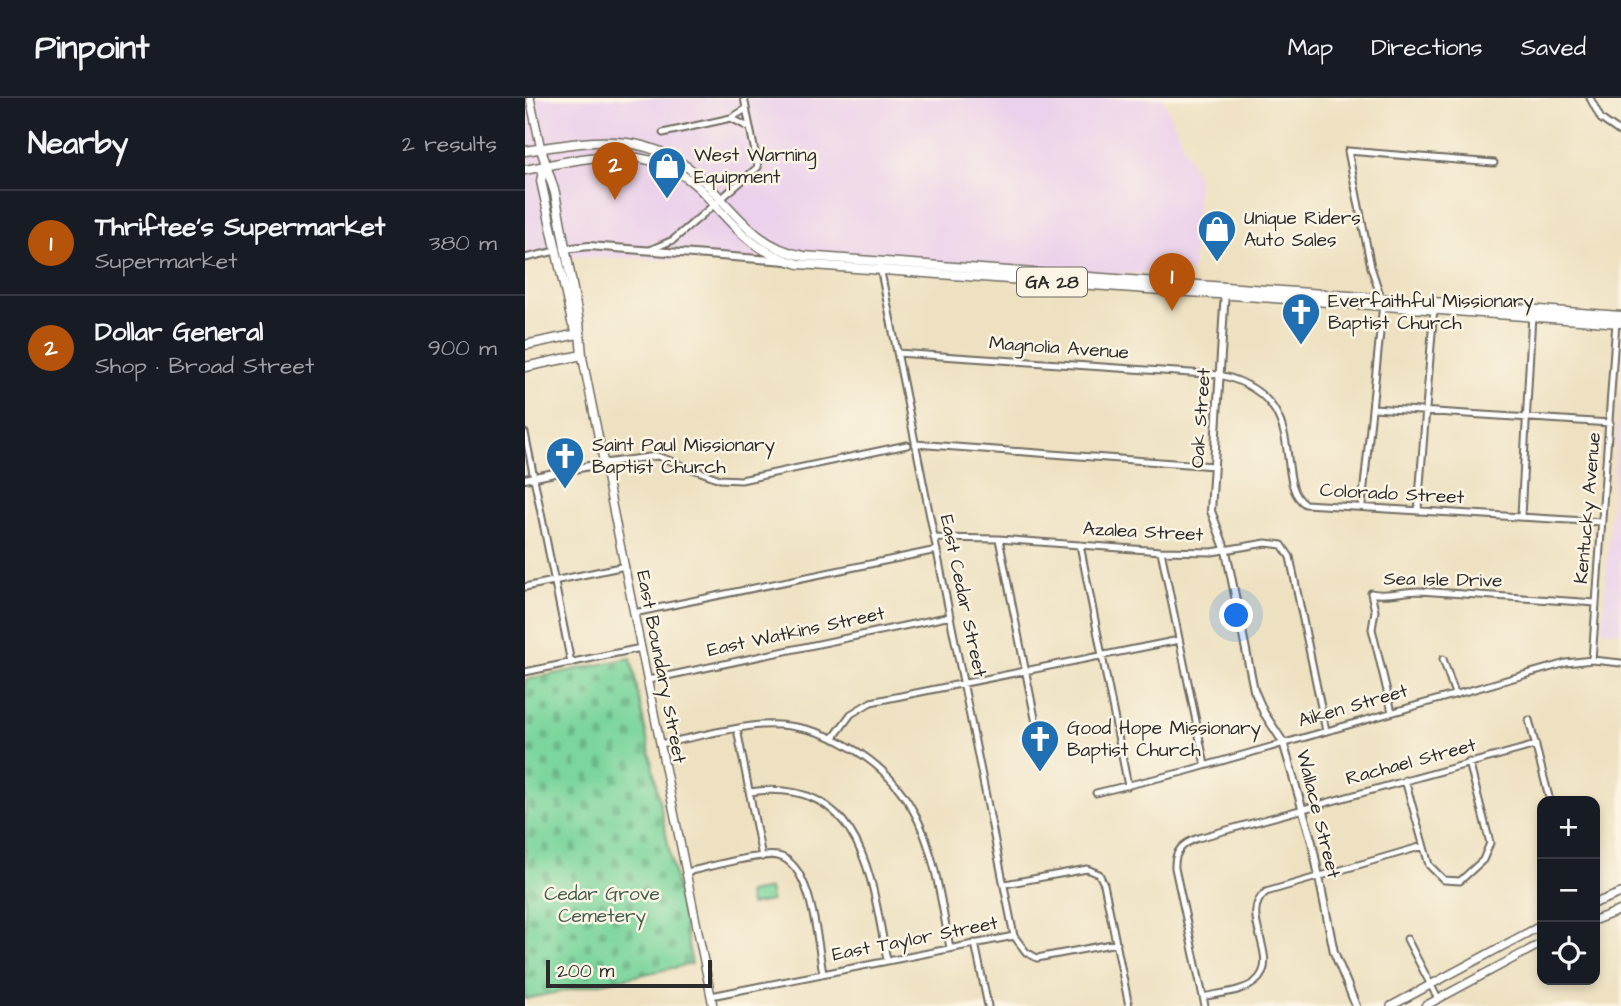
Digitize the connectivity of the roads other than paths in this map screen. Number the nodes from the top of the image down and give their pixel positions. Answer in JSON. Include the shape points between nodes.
{"nodes":[{"id":1,"x":530,"y":98,"type":"edge"},
{"id":2,"x":744,"y":98,"type":"edge"},
{"id":3,"x":1590,"y":98,"type":"edge"},
{"id":4,"x":746,"y":109,"type":"junction"},
{"id":5,"x":731,"y":118,"type":"junction"},
{"id":6,"x":750,"y":128,"type":"junction"},
{"id":7,"x":663,"y":133,"type":"dead end"},
{"id":8,"x":1621,"y":134,"type":"edge"},
{"id":9,"x":541,"y":149,"type":"junction"},
{"id":10,"x":525,"y":151,"type":"edge"},
{"id":11,"x":1494,"y":163,"type":"dead end"},
{"id":12,"x":544,"y":166,"type":"junction"},
{"id":13,"x":525,"y":170,"type":"edge"},
{"id":14,"x":718,"y":203,"type":"junction"},
{"id":15,"x":561,"y":250,"type":"junction"},
{"id":16,"x":650,"y":250,"type":"junction"},
{"id":17,"x":525,"y":258,"type":"edge"},
{"id":18,"x":788,"y":261,"type":"junction"},
{"id":19,"x":880,"y":266,"type":"junction"},
{"id":20,"x":1225,"y":289,"type":"junction"},
{"id":21,"x":1381,"y":300,"type":"junction"},
{"id":22,"x":1434,"y":304,"type":"junction"},
{"id":23,"x":1532,"y":311,"type":"junction"},
{"id":24,"x":1619,"y":319,"type":"edge"},
{"id":25,"x":578,"y":334,"type":"junction"},
{"id":26,"x":525,"y":345,"type":"edge"},
{"id":27,"x":897,"y":353,"type":"junction"},
{"id":28,"x":582,"y":355,"type":"junction"},
{"id":29,"x":525,"y":367,"type":"edge"},
{"id":30,"x":1220,"y":375,"type":"junction"},
{"id":31,"x":1373,"y":408,"type":"junction"},
{"id":32,"x":1426,"y":412,"type":"junction"},
{"id":33,"x":1527,"y":418,"type":"junction"},
{"id":34,"x":1611,"y":423,"type":"junction"},
{"id":35,"x":525,"y":433,"type":"edge"},
{"id":36,"x":915,"y":444,"type":"junction"},
{"id":37,"x":907,"y":445,"type":"dead end"},
{"id":38,"x":604,"y":463,"type":"junction"},
{"id":39,"x":1214,"y":466,"type":"junction"},
{"id":40,"x":534,"y":477,"type":"junction"},
{"id":41,"x":525,"y":479,"type":"edge"},
{"id":42,"x":1362,"y":505,"type":"junction"},
{"id":43,"x":1418,"y":510,"type":"junction"},
{"id":44,"x":1521,"y":516,"type":"junction"},
{"id":45,"x":1602,"y":522,"type":"junction"},
{"id":46,"x":934,"y":538,"type":"junction"},
{"id":47,"x":999,"y":539,"type":"junction"},
{"id":48,"x":1080,"y":545,"type":"junction"},
{"id":49,"x":937,"y":550,"type":"junction"},
{"id":50,"x":1161,"y":551,"type":"junction"},
{"id":51,"x":1226,"y":551,"type":"junction"},
{"id":52,"x":625,"y":566,"type":"junction"},
{"id":53,"x":555,"y":582,"type":"junction"},
{"id":54,"x":525,"y":587,"type":"edge"},
{"id":55,"x":1596,"y":603,"type":"junction"},
{"id":56,"x":634,"y":613,"type":"junction"},
{"id":57,"x":951,"y":616,"type":"junction"},
{"id":58,"x":1179,"y":640,"type":"junction"},
{"id":59,"x":641,"y":648,"type":"junction"},
{"id":60,"x":1102,"y":656,"type":"junction"},
{"id":61,"x":1443,"y":659,"type":"dead end"},
{"id":62,"x":1592,"y":660,"type":"junction"},
{"id":63,"x":571,"y":663,"type":"junction"},
{"id":64,"x":1621,"y":663,"type":"edge"},
{"id":65,"x":1026,"y":671,"type":"junction"},
{"id":66,"x":525,"y":672,"type":"edge"},
{"id":67,"x":648,"y":680,"type":"junction"},
{"id":68,"x":965,"y":683,"type":"junction"},
{"id":69,"x":1455,"y":694,"type":"junction"},
{"id":70,"x":1392,"y":712,"type":"junction"},
{"id":71,"x":1529,"y":720,"type":"dead end"},
{"id":72,"x":737,"y":729,"type":"junction"},
{"id":73,"x":1326,"y":731,"type":"junction"},
{"id":74,"x":834,"y":737,"type":"junction"},
{"id":75,"x":1039,"y":738,"type":"dead end"},
{"id":76,"x":1283,"y":742,"type":"junction"},
{"id":77,"x":660,"y":744,"type":"junction"},
{"id":78,"x":1536,"y":745,"type":"junction"},
{"id":79,"x":1469,"y":762,"type":"junction"},
{"id":80,"x":1205,"y":765,"type":"junction"},
{"id":81,"x":1405,"y":780,"type":"junction"},
{"id":82,"x":1128,"y":786,"type":"junction"},
{"id":83,"x":749,"y":792,"type":"junction"},
{"id":84,"x":1095,"y":793,"type":"dead end"},
{"id":85,"x":1549,"y":796,"type":"edge"},
{"id":86,"x":1303,"y":808,"type":"junction"},
{"id":87,"x":1423,"y":846,"type":"junction"},
{"id":88,"x":762,"y":857,"type":"junction"},
{"id":89,"x":686,"y":872,"type":"junction"},
{"id":90,"x":1318,"y":875,"type":"junction"},
{"id":91,"x":1005,"y":884,"type":"junction"},
{"id":92,"x":1621,"y":893,"type":"edge"},
{"id":93,"x":1600,"y":900,"type":"edge"},
{"id":94,"x":1621,"y":910,"type":"edge"},
{"id":95,"x":1600,"y":918,"type":"edge"},
{"id":96,"x":1537,"y":928,"type":"edge"},
{"id":97,"x":1014,"y":936,"type":"junction"},
{"id":98,"x":1407,"y":939,"type":"dead end"},
{"id":99,"x":975,"y":943,"type":"junction"},
{"id":100,"x":1117,"y":943,"type":"junction"},
{"id":101,"x":1537,"y":946,"type":"edge"},
{"id":102,"x":950,"y":947,"type":"junction"},
{"id":103,"x":887,"y":960,"type":"junction"},
{"id":104,"x":823,"y":973,"type":"junction"},
{"id":105,"x":1430,"y":984,"type":"junction"},
{"id":106,"x":711,"y":996,"type":"junction"},
{"id":107,"x":1203,"y":997,"type":"junction"},
{"id":108,"x":1438,"y":999,"type":"junction"},
{"id":109,"x":713,"y":1006,"type":"edge"},
{"id":110,"x":988,"y":1006,"type":"edge"},
{"id":111,"x":1128,"y":1006,"type":"edge"},
{"id":112,"x":1205,"y":1006,"type":"edge"},
{"id":113,"x":1356,"y":1006,"type":"edge"},
{"id":114,"x":1391,"y":1006,"type":"edge"},
{"id":115,"x":1426,"y":1006,"type":"edge"}],
"edges":[{"from":1,"to":9,"type":"main road","name":"East Boundary Street"},
{"from":2,"to":4,"type":"street"},
{"from":3,"to":8,"type":"street","via":[[1601,119]]},
{"from":4,"to":5,"type":"street"},
{"from":4,"to":6,"type":"street"},
{"from":5,"to":6,"type":"street"},
{"from":5,"to":7,"type":"street"},
{"from":6,"to":14,"type":"street","via":[[758,167]]},
{"from":9,"to":10,"type":"main road","number":"GA 28"},
{"from":9,"to":12,"type":"main road","name":"East Boundary Street"},
{"from":9,"to":14,"type":"main road","number":"GA 28","via":[[597,139],[648,147],[693,171]]},
{"from":11,"to":21,"type":"street","via":[[1348,150]]},
{"from":12,"to":13,"type":"main road","number":"GA 28"},
{"from":12,"to":14,"type":"main road","number":"GA 28","via":[[609,154],[644,159],[682,175]]},
{"from":12,"to":15,"type":"main road","name":"East Boundary Street","via":[[541,181]]},
{"from":14,"to":16,"type":"street","via":[[673,240]]},
{"from":14,"to":18,"type":"main road","number":"GA 28","via":[[752,244]]},
{"from":14,"to":19,"type":"main road","number":"GA 28","via":[[766,243],[794,254]]},
{"from":15,"to":16,"type":"street","via":[[581,246]]},
{"from":15,"to":17,"type":"street"},
{"from":15,"to":25,"type":"main road","name":"East Boundary Street","via":[[572,322]]},
{"from":16,"to":18,"type":"street"},
{"from":18,"to":19,"type":"main road","number":"GA 28"},
{"from":19,"to":20,"type":"main road","number":"GA 28"},
{"from":19,"to":27,"type":"street","name":"East Cedar Street"},
{"from":20,"to":21,"type":"main road","number":"GA 28"},
{"from":20,"to":30,"type":"street","name":"Oak Street"},
{"from":21,"to":22,"type":"main road","number":"GA 28"},
{"from":21,"to":31,"type":"street"},
{"from":22,"to":23,"type":"main road","number":"GA 28"},
{"from":22,"to":32,"type":"street"},
{"from":23,"to":24,"type":"main road","number":"GA 28"},
{"from":23,"to":33,"type":"street"},
{"from":24,"to":34,"type":"street","name":"Kentucky Avenue"},
{"from":25,"to":26,"type":"main road"},
{"from":25,"to":28,"type":"main road","name":"East Boundary Street"},
{"from":27,"to":30,"type":"street","name":"Magnolia Avenue"},
{"from":27,"to":36,"type":"street","name":"East Cedar Street"},
{"from":28,"to":29,"type":"main road"},
{"from":28,"to":38,"type":"main road","name":"East Boundary Street"},
{"from":30,"to":39,"type":"street","name":"Oak Street"},
{"from":30,"to":42,"type":"street","name":"Colorado Street","via":[[1262,397],[1280,416],[1294,486],[1303,503]]},
{"from":31,"to":32,"type":"street"},
{"from":31,"to":42,"type":"street"},
{"from":32,"to":33,"type":"street"},
{"from":32,"to":43,"type":"street"},
{"from":33,"to":34,"type":"street"},
{"from":33,"to":44,"type":"street"},
{"from":34,"to":45,"type":"street","name":"Kentucky Avenue"},
{"from":35,"to":40,"type":"street"},
{"from":36,"to":39,"type":"street"},
{"from":36,"to":46,"type":"street","name":"East Cedar Street"},
{"from":37,"to":38,"type":"street","via":[[741,480],[720,479],[657,456]]},
{"from":38,"to":40,"type":"street"},
{"from":38,"to":52,"type":"main road","name":"East Boundary Street"},
{"from":39,"to":51,"type":"street","name":"Oak Street","via":[[1212,512]]},
{"from":40,"to":41,"type":"street"},
{"from":40,"to":53,"type":"street"},
{"from":42,"to":43,"type":"street","name":"Colorado Street"},
{"from":43,"to":44,"type":"street","name":"Colorado Street"},
{"from":44,"to":45,"type":"street","name":"Colorado Street"},
{"from":45,"to":55,"type":"street","name":"Kentucky Avenue"},
{"from":46,"to":47,"type":"street","name":"Azalea Street"},
{"from":46,"to":49,"type":"street","name":"East Cedar Street"},
{"from":47,"to":48,"type":"street","name":"Azalea Street"},
{"from":47,"to":65,"type":"street"},
{"from":48,"to":50,"type":"street","name":"Azalea Street"},
{"from":48,"to":60,"type":"street"},
{"from":49,"to":56,"type":"street"},
{"from":49,"to":57,"type":"street","name":"East Cedar Street"},
{"from":50,"to":51,"type":"street","name":"Azalea Street"},
{"from":50,"to":58,"type":"street"},
{"from":51,"to":73,"type":"street","name":"Azalea Street","via":[[1266,543],[1285,547],[1289,553]]},
{"from":51,"to":76,"type":"street","name":"Wallace Street","via":[[1254,690]]},
{"from":52,"to":53,"type":"street"},
{"from":52,"to":56,"type":"main road","name":"East Boundary Street"},
{"from":53,"to":54,"type":"street"},
{"from":53,"to":63,"type":"street"},
{"from":55,"to":62,"type":"street","name":"Kentucky Avenue"},
{"from":55,"to":70,"type":"street","name":"Sea Isle Drive","via":[[1419,591],[1386,596],[1371,593],[1372,629]]},
{"from":56,"to":59,"type":"main road","name":"East Boundary Street"},
{"from":57,"to":67,"type":"street","name":"East Watkins Street"},
{"from":57,"to":68,"type":"street","name":"East Cedar Street"},
{"from":58,"to":60,"type":"street"},
{"from":58,"to":80,"type":"street"},
{"from":59,"to":63,"type":"street"},
{"from":59,"to":67,"type":"main road","name":"East Boundary Street"},
{"from":60,"to":65,"type":"street"},
{"from":60,"to":82,"type":"street"},
{"from":61,"to":69,"type":"street"},
{"from":62,"to":64,"type":"street","name":"Aiken Street"},
{"from":62,"to":69,"type":"street","name":"Aiken Street"},
{"from":63,"to":66,"type":"street"},
{"from":65,"to":68,"type":"street"},
{"from":65,"to":75,"type":"street"},
{"from":67,"to":77,"type":"main road","name":"East Boundary Street"},
{"from":68,"to":74,"type":"street","via":[[871,702],[851,714]]},
{"from":68,"to":91,"type":"street","name":"East Cedar Street"},
{"from":69,"to":70,"type":"street","name":"Aiken Street"},
{"from":70,"to":73,"type":"street","name":"Aiken Street"},
{"from":71,"to":78,"type":"street"},
{"from":72,"to":74,"type":"street","via":[[779,725]]},
{"from":72,"to":77,"type":"street"},
{"from":72,"to":83,"type":"street"},
{"from":73,"to":76,"type":"street","name":"Aiken Street"},
{"from":74,"to":102,"type":"street","via":[[883,770],[917,814],[932,856]]},
{"from":76,"to":80,"type":"street","name":"Aiken Street"},
{"from":76,"to":86,"type":"street","name":"Wallace Street"},
{"from":77,"to":89,"type":"main road","name":"East Boundary Street"},
{"from":78,"to":79,"type":"street","name":"Rachael Street"},
{"from":78,"to":85,"type":"street"},
{"from":79,"to":81,"type":"street","name":"Rachael Street"},
{"from":79,"to":87,"type":"street","via":[[1489,832],[1489,852],[1474,871],[1453,882],[1436,875]]},
{"from":80,"to":82,"type":"street","name":"Aiken Street"},
{"from":81,"to":86,"type":"street","name":"Rachael Street"},
{"from":81,"to":87,"type":"street"},
{"from":82,"to":84,"type":"street","name":"Aiken Street"},
{"from":83,"to":88,"type":"street"},
{"from":83,"to":103,"type":"street","via":[[770,790],[801,796],[821,804],[846,825],[866,857]]},
{"from":86,"to":90,"type":"street","name":"Wallace Street"},
{"from":86,"to":107,"type":"street","name":"Rachael Street","via":[[1198,838],[1177,852],[1175,868]]},
{"from":87,"to":90,"type":"street"},
{"from":88,"to":89,"type":"street"},
{"from":88,"to":104,"type":"street","via":[[783,858],[802,876]]},
{"from":89,"to":106,"type":"main road","name":"East Boundary Street"},
{"from":90,"to":107,"type":"street","via":[[1272,889],[1258,900],[1255,916],[1265,965],[1259,978],[1240,989]]},
{"from":90,"to":113,"type":"street","name":"Wallace Street","via":[[1334,952]]},
{"from":91,"to":97,"type":"street","name":"East Cedar Street"},
{"from":91,"to":100,"type":"street","via":[[1096,871],[1104,884]]},
{"from":92,"to":93,"type":"main road"},
{"from":94,"to":95,"type":"main road"},
{"from":96,"to":105,"type":"main road"},
{"from":97,"to":99,"type":"street","name":"East Taylor Street"},
{"from":97,"to":100,"type":"street","name":"East Taylor Street","via":[[1037,958]]},
{"from":98,"to":105,"type":"street"},
{"from":99,"to":102,"type":"street","name":"East Taylor Street"},
{"from":99,"to":110,"type":"street"},
{"from":100,"to":111,"type":"street"},
{"from":101,"to":108,"type":"main road"},
{"from":102,"to":103,"type":"street","name":"East Taylor Street"},
{"from":103,"to":104,"type":"street","name":"East Taylor Street"},
{"from":104,"to":106,"type":"street","name":"East Taylor Street"},
{"from":105,"to":108,"type":"street"},
{"from":105,"to":114,"type":"main road"},
{"from":106,"to":109,"type":"main road","name":"East Boundary Street"},
{"from":107,"to":112,"type":"street"},
{"from":108,"to":115,"type":"main road"}]}
